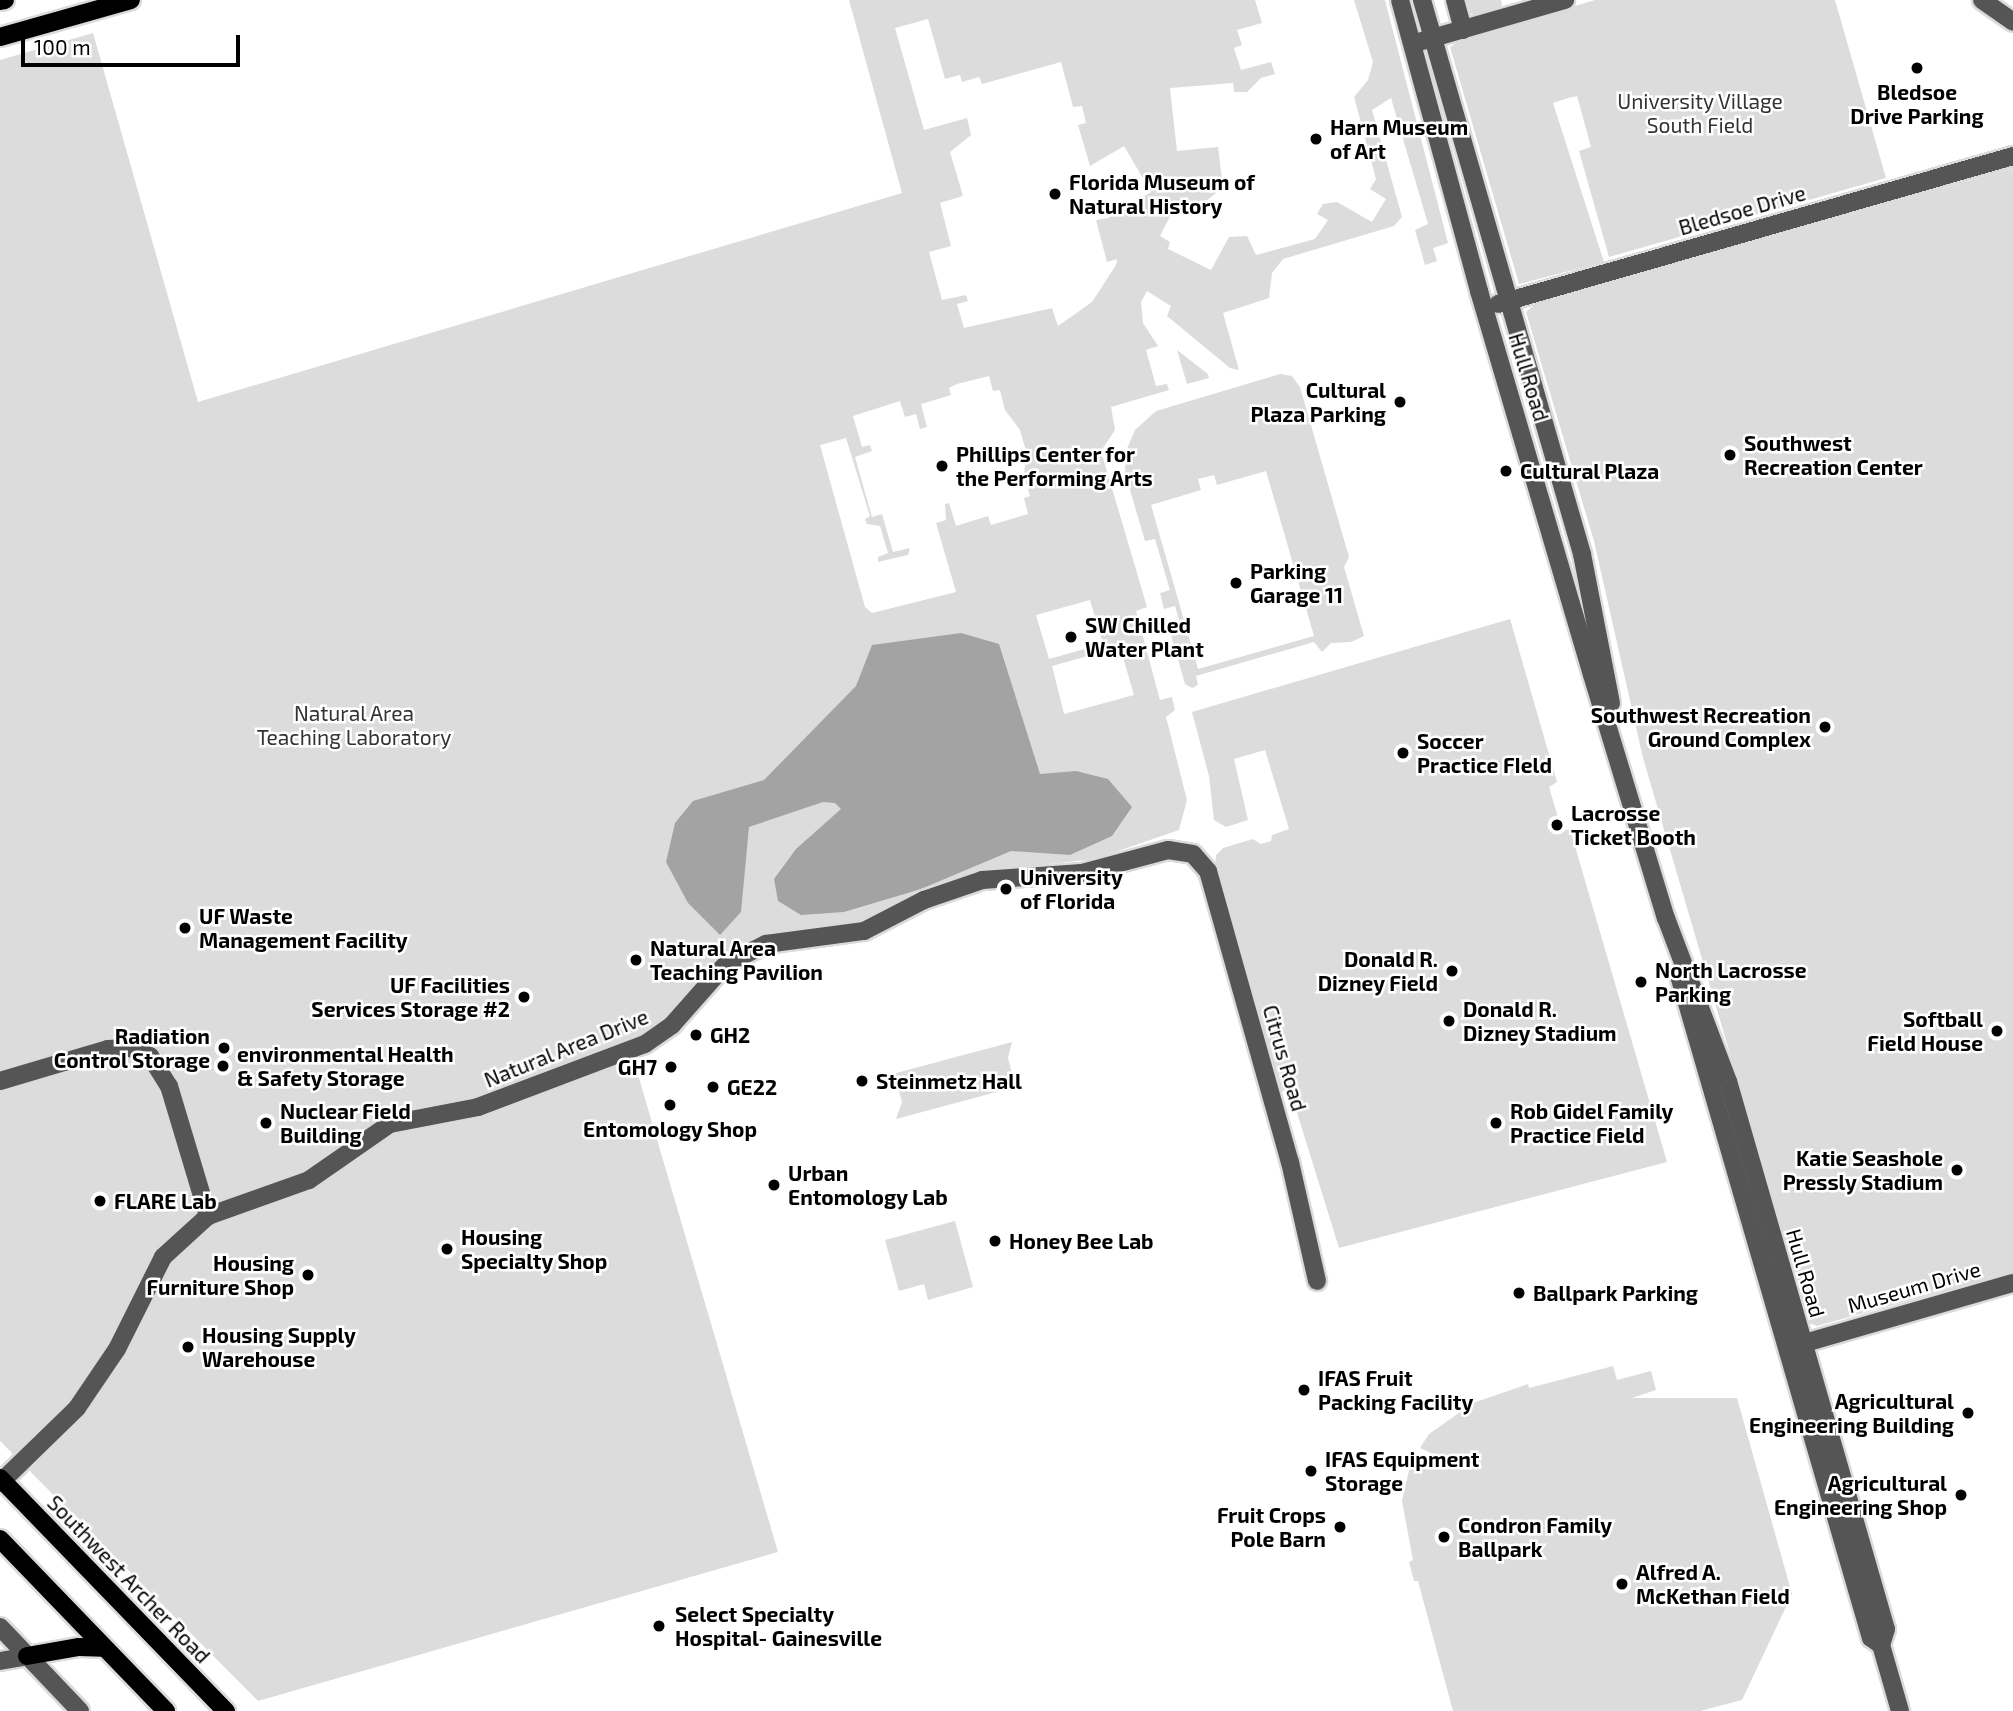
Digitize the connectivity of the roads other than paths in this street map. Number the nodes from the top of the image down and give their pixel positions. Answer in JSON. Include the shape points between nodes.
{"nodes":[{"id":1,"x":5,"y":0,"type":"edge"},
{"id":2,"x":131,"y":0,"type":"edge"},
{"id":3,"x":1400,"y":0,"type":"edge"},
{"id":4,"x":1422,"y":0,"type":"edge"},
{"id":5,"x":1455,"y":0,"type":"edge"},
{"id":6,"x":1565,"y":0,"type":"edge"},
{"id":7,"x":1982,"y":0,"type":"edge"},
{"id":8,"x":0,"y":1,"type":"edge"},
{"id":9,"x":2013,"y":22,"type":"edge"},
{"id":10,"x":1463,"y":30,"type":"junction"},
{"id":11,"x":0,"y":37,"type":"edge"},
{"id":12,"x":1433,"y":38,"type":"junction"},
{"id":13,"x":1412,"y":44,"type":"junction"},
{"id":14,"x":2013,"y":156,"type":"edge"},
{"id":15,"x":1508,"y":302,"type":"junction"},
{"id":16,"x":1484,"y":308,"type":"junction"},
{"id":17,"x":1622,"y":765,"type":"junction"},
{"id":18,"x":1193,"y":854,"type":"joint"},
{"id":19,"x":0,"y":1081,"type":"edge"},
{"id":20,"x":208,"y":1216,"type":"junction"},
{"id":21,"x":1317,"y":1282,"type":"dead end"},
{"id":22,"x":2013,"y":1283,"type":"edge"},
{"id":23,"x":1795,"y":1346,"type":"junction"},
{"id":24,"x":1,"y":1480,"type":"edge"},
{"id":25,"x":0,"y":1539,"type":"edge"},
{"id":26,"x":0,"y":1627,"type":"edge"},
{"id":27,"x":103,"y":1647,"type":"junction"},
{"id":28,"x":27,"y":1656,"type":"junction"},
{"id":29,"x":0,"y":1661,"type":"edge"},
{"id":30,"x":80,"y":1711,"type":"edge"},
{"id":31,"x":166,"y":1711,"type":"edge"},
{"id":32,"x":226,"y":1711,"type":"edge"},
{"id":33,"x":1900,"y":1711,"type":"edge"}],
"edges":[{"from":1,"to":8,"type":"main road"},
{"from":2,"to":11,"type":"main road"},
{"from":3,"to":13,"type":"street","name":"Hull Road"},
{"from":4,"to":12,"type":"street","name":"Hull Road"},
{"from":5,"to":10,"type":"street"},
{"from":6,"to":10,"type":"street"},
{"from":7,"to":9,"type":"street"},
{"from":10,"to":12,"type":"street"},
{"from":12,"to":13,"type":"street"},
{"from":12,"to":15,"type":"street","name":"Hull Road"},
{"from":13,"to":16,"type":"street","name":"Hull Road"},
{"from":14,"to":15,"type":"street","name":"Bledsoe Drive"},
{"from":15,"to":16,"type":"street","name":"Bledsoe Drive"},
{"from":15,"to":17,"type":"street","name":"Hull Road","via":[[1582,554]]},
{"from":16,"to":17,"type":"street","name":"Hull Road"},
{"from":17,"to":23,"type":"street","name":"Hull Road","via":[[1666,918],[1724,1067]]},
{"from":18,"to":20,"type":"street","name":"Natural Area Drive","via":[[1168,850],[1082,873],[982,880],[931,897],[864,931],[766,944],[726,964],[668,1030],[651,1042],[483,1105],[395,1122],[306,1181]]},
{"from":18,"to":21,"type":"street","name":"Citrus Road","via":[[1210,876],[1290,1162]]},
{"from":19,"to":20,"type":"street","via":[[108,1049],[130,1048],[150,1056],[169,1086]]},
{"from":20,"to":24,"type":"street","via":[[163,1257],[117,1349],[77,1408]]},
{"from":22,"to":23,"type":"street","name":"Museum Drive"},
{"from":23,"to":33,"type":"street","name":"Hull Road","via":[[1886,1629],[1881,1645]]},
{"from":24,"to":32,"type":"main road","name":"Southwest Archer Road"},
{"from":25,"to":27,"type":"main road"},
{"from":26,"to":28,"type":"street"},
{"from":27,"to":28,"type":"main road"},
{"from":27,"to":31,"type":"main road"},
{"from":28,"to":29,"type":"street"},
{"from":28,"to":30,"type":"street"}]}
